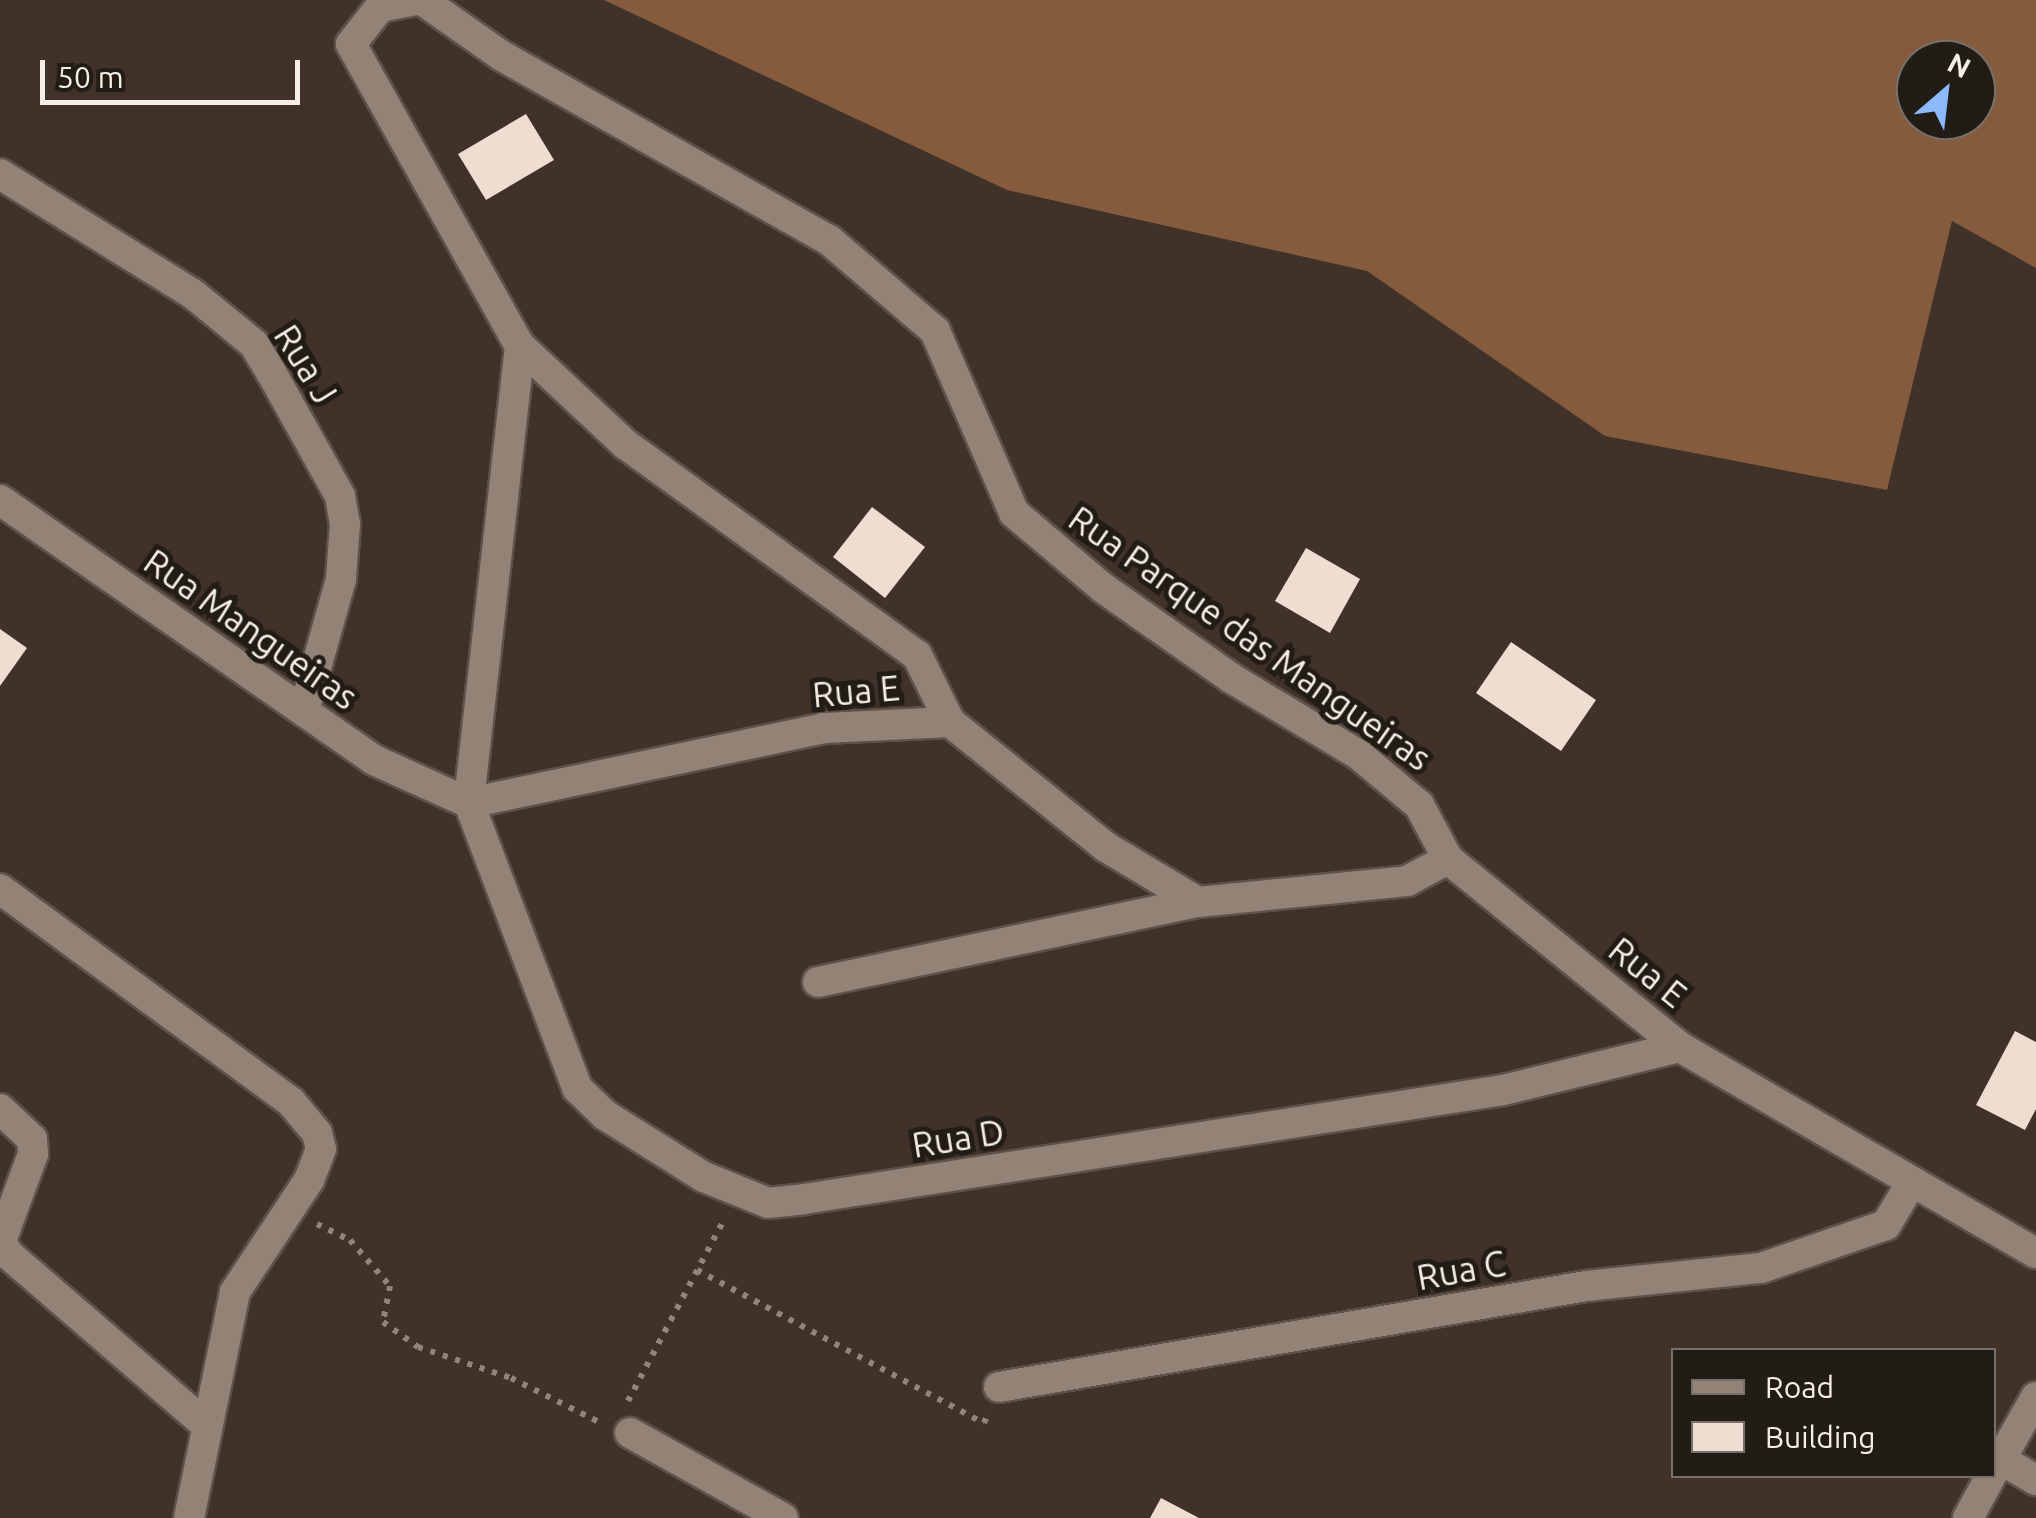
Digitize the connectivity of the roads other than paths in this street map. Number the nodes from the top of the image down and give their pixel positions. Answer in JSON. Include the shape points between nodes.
{"nodes":[{"id":1,"x":419,"y":0,"type":"edge"},
{"id":2,"x":0,"y":174,"type":"edge"},
{"id":3,"x":520,"y":346,"type":"junction"},
{"id":4,"x":0,"y":500,"type":"edge"},
{"id":5,"x":304,"y":711,"type":"junction"},
{"id":6,"x":950,"y":722,"type":"junction"},
{"id":7,"x":469,"y":803,"type":"junction"},
{"id":8,"x":1448,"y":859,"type":"junction"},
{"id":9,"x":0,"y":889,"type":"edge"},
{"id":10,"x":1198,"y":902,"type":"junction"},
{"id":11,"x":818,"y":982,"type":"dead end"},
{"id":12,"x":1680,"y":1047,"type":"junction"},
{"id":13,"x":0,"y":1109,"type":"edge"},
{"id":14,"x":1910,"y":1185,"type":"junction"},
{"id":15,"x":2036,"y":1253,"type":"edge"},
{"id":16,"x":999,"y":1387,"type":"road end"},
{"id":17,"x":2036,"y":1397,"type":"edge"},
{"id":18,"x":208,"y":1426,"type":"junction"},
{"id":19,"x":622,"y":1431,"type":"road end"},
{"id":20,"x":1996,"y":1466,"type":"edge"},
{"id":21,"x":1996,"y":1468,"type":"edge"},
{"id":22,"x":1990,"y":1478,"type":"edge"},
{"id":23,"x":2036,"y":1480,"type":"edge"},
{"id":24,"x":189,"y":1518,"type":"edge"},
{"id":25,"x":783,"y":1518,"type":"edge"},
{"id":26,"x":1968,"y":1518,"type":"edge"}],
"edges":[{"from":1,"to":3,"type":"street","name":"Rua Parque das Mangueiras","via":[[380,7],[351,44]]},
{"from":1,"to":8,"type":"street","name":"Rua Parque das Mangueiras","via":[[502,56],[761,196],[842,252],[936,332],[1014,513],[1103,588],[1231,678],[1359,755],[1419,805]]},
{"from":2,"to":5,"type":"street","name":"Rua J","via":[[192,294],[254,344],[271,372],[340,496],[346,524],[341,579]]},
{"from":3,"to":6,"type":"street","via":[[625,444],[917,656]]},
{"from":3,"to":7,"type":"street"},
{"from":4,"to":5,"type":"street","name":"Rua Mangueiras"},
{"from":5,"to":7,"type":"street","name":"Rua Mangueiras","via":[[374,760]]},
{"from":6,"to":7,"type":"street","name":"Rua E","via":[[824,728]]},
{"from":6,"to":10,"type":"street","name":"Rua E","via":[[1106,847]]},
{"from":7,"to":12,"type":"street","name":"Rua D","via":[[576,1088],[605,1115],[738,1195],[768,1203],[1503,1090]]},
{"from":8,"to":10,"type":"street","via":[[1407,881]]},
{"from":8,"to":12,"type":"street","name":"Rua E"},
{"from":9,"to":18,"type":"street","via":[[292,1102],[321,1149],[235,1292]]},
{"from":10,"to":11,"type":"street"},
{"from":12,"to":14,"type":"street","name":"Rua E"},
{"from":13,"to":18,"type":"street","via":[[32,1139],[33,1154],[4,1229],[8,1254]]},
{"from":14,"to":15,"type":"street","name":"Rua E"},
{"from":14,"to":16,"type":"street","name":"Rua C","via":[[1886,1225],[1761,1268],[1586,1286]]},
{"from":17,"to":20,"type":"street"},
{"from":18,"to":24,"type":"street"},
{"from":19,"to":25,"type":"street"},
{"from":21,"to":23,"type":"street"},
{"from":22,"to":26,"type":"street"}]}
